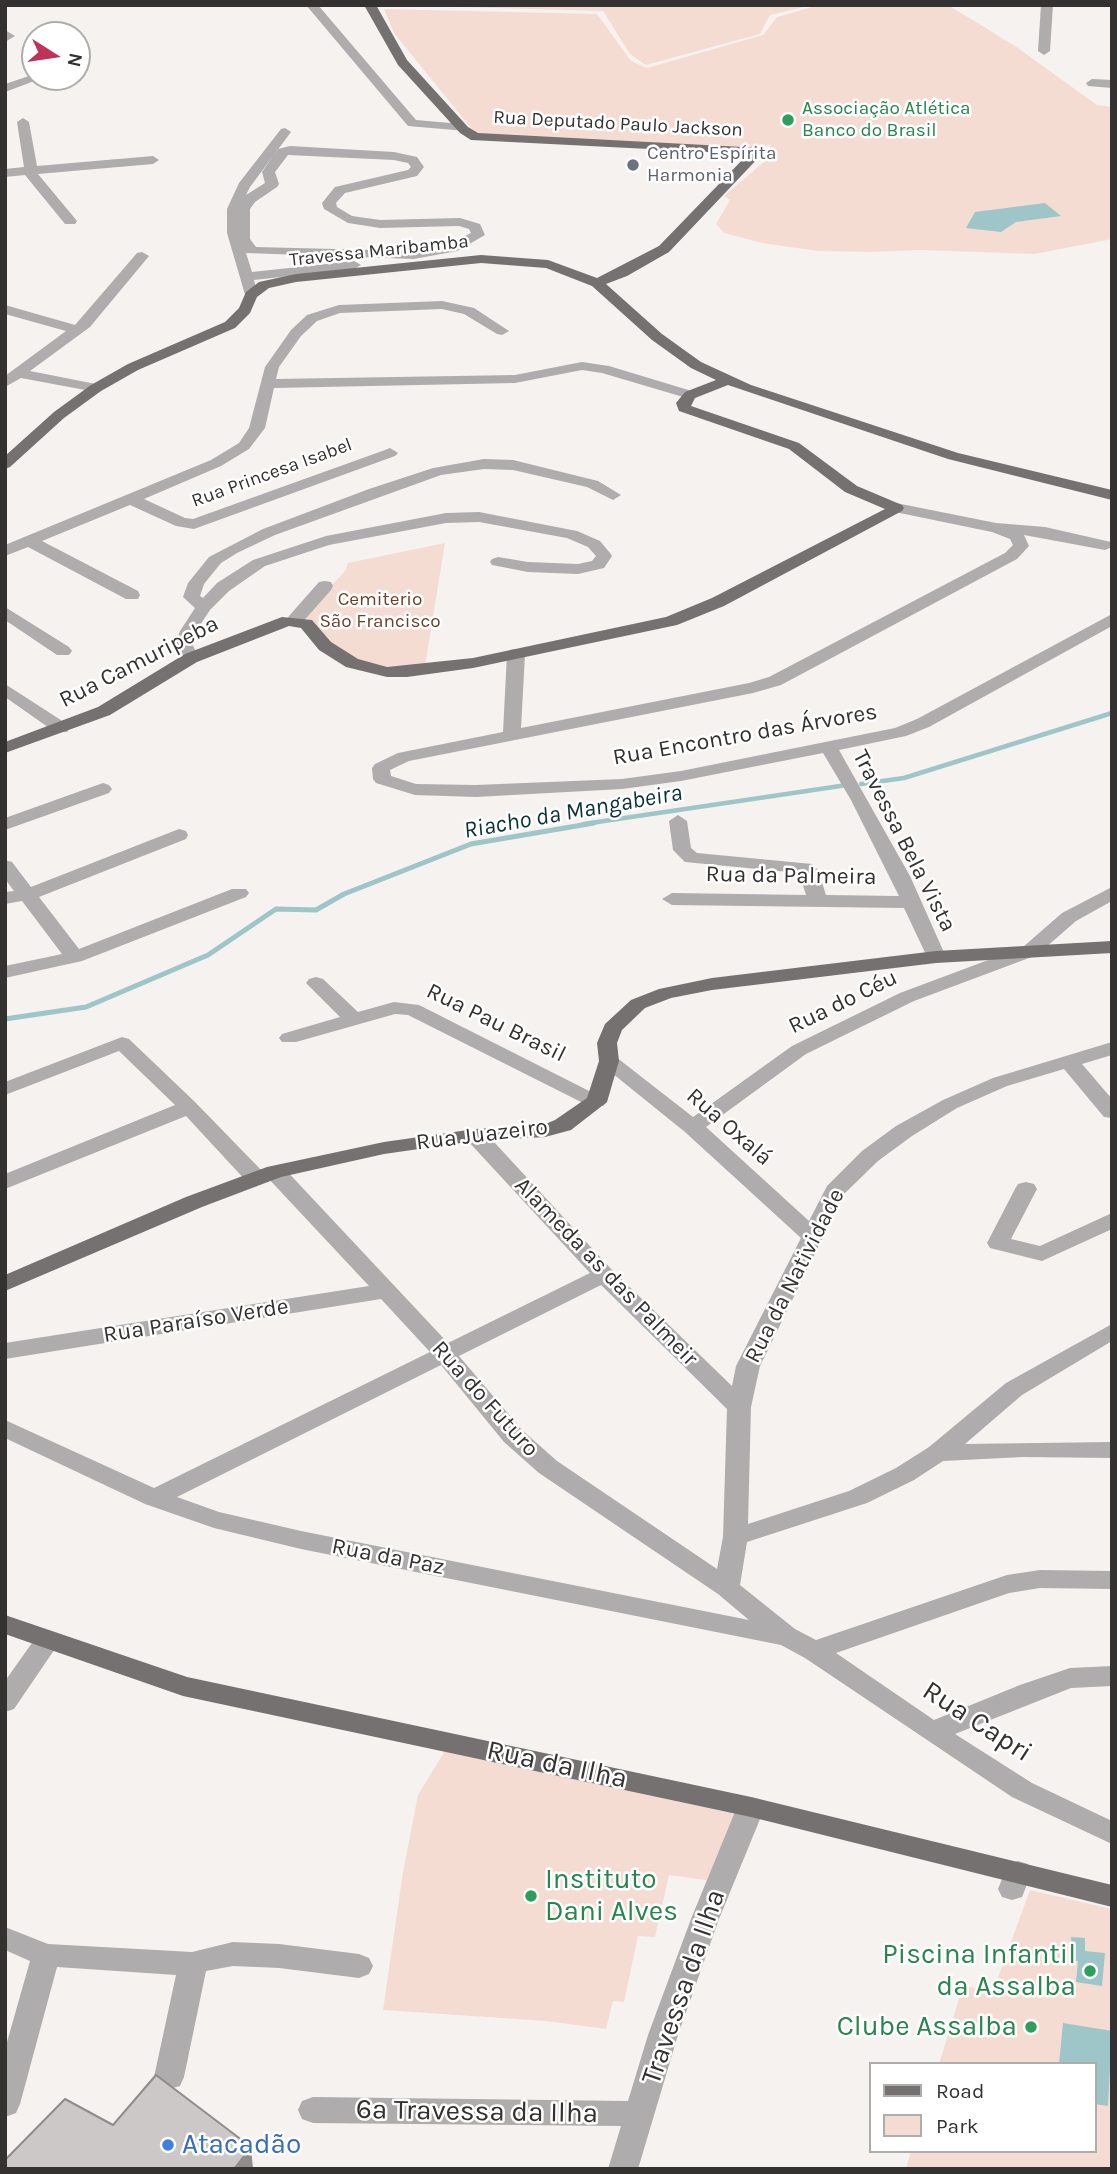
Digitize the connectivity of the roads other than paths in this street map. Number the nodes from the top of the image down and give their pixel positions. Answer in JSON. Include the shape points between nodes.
{"nodes":[{"id":1,"x":312,"y":5,"type":"edge"},
{"id":2,"x":370,"y":5,"type":"edge"},
{"id":3,"x":1047,"y":5,"type":"edge"},
{"id":4,"x":5,"y":33,"type":"edge"},
{"id":5,"x":5,"y":39,"type":"edge"},
{"id":6,"x":1044,"y":51,"type":"dead end"},
{"id":7,"x":1092,"y":83,"type":"dead end"},
{"id":8,"x":1112,"y":84,"type":"edge"},
{"id":9,"x":23,"y":122,"type":"dead end"},
{"id":10,"x":458,"y":128,"type":"junction"},
{"id":11,"x":285,"y":132,"type":"dead end"},
{"id":12,"x":153,"y":160,"type":"dead end"},
{"id":13,"x":30,"y":171,"type":"junction"},
{"id":14,"x":5,"y":173,"type":"edge"},
{"id":15,"x":70,"y":221,"type":"dead end"},
{"id":16,"x":396,"y":255,"type":"junction"},
{"id":17,"x":142,"y":256,"type":"dead end"},
{"id":18,"x":245,"y":277,"type":"junction"},
{"id":19,"x":597,"y":283,"type":"junction"},
{"id":20,"x":251,"y":295,"type":"junction"},
{"id":21,"x":5,"y":309,"type":"edge"},
{"id":22,"x":78,"y":330,"type":"junction"},
{"id":23,"x":502,"y":331,"type":"dead end"},
{"id":24,"x":21,"y":374,"type":"junction"},
{"id":25,"x":5,"y":383,"type":"edge"},
{"id":26,"x":721,"y":383,"type":"junction"},
{"id":27,"x":267,"y":384,"type":"junction"},
{"id":28,"x":96,"y":388,"type":"junction"},
{"id":29,"x":690,"y":395,"type":"junction"},
{"id":30,"x":390,"y":453,"type":"dead end"},
{"id":31,"x":5,"y":464,"type":"edge"},
{"id":32,"x":613,"y":495,"type":"dead end"},
{"id":33,"x":1112,"y":495,"type":"edge"},
{"id":34,"x":131,"y":499,"type":"junction"},
{"id":35,"x":896,"y":508,"type":"junction"},
{"id":36,"x":996,"y":528,"type":"junction"},
{"id":37,"x":29,"y":541,"type":"junction"},
{"id":38,"x":1105,"y":545,"type":"dead end"},
{"id":39,"x":5,"y":551,"type":"edge"},
{"id":40,"x":498,"y":562,"type":"dead end"},
{"id":41,"x":326,"y":586,"type":"dead end"},
{"id":42,"x":132,"y":595,"type":"dead end"},
{"id":43,"x":204,"y":607,"type":"junction"},
{"id":44,"x":5,"y":612,"type":"edge"},
{"id":45,"x":295,"y":620,"type":"junction"},
{"id":46,"x":1108,"y":626,"type":"edge"},
{"id":47,"x":188,"y":631,"type":"junction"},
{"id":48,"x":210,"y":650,"type":"junction"},
{"id":49,"x":63,"y":651,"type":"dead end"},
{"id":50,"x":516,"y":654,"type":"junction"},
{"id":51,"x":191,"y":658,"type":"junction"},
{"id":52,"x":5,"y":689,"type":"edge"},
{"id":53,"x":61,"y":728,"type":"junction"},
{"id":54,"x":512,"y":737,"type":"junction"},
{"id":55,"x":828,"y":747,"type":"junction"},
{"id":56,"x":5,"y":748,"type":"edge"},
{"id":57,"x":103,"y":789,"type":"dead end"},
{"id":58,"x":678,"y":821,"type":"dead end"},
{"id":59,"x":5,"y":824,"type":"edge"},
{"id":60,"x":179,"y":835,"type":"dead end"},
{"id":61,"x":5,"y":866,"type":"edge"},
{"id":62,"x":239,"y":893,"type":"dead end"},
{"id":63,"x":1112,"y":893,"type":"edge"},
{"id":64,"x":27,"y":895,"type":"junction"},
{"id":65,"x":5,"y":898,"type":"edge"},
{"id":66,"x":672,"y":899,"type":"dead end"},
{"id":67,"x":818,"y":901,"type":"junction"},
{"id":68,"x":910,"y":902,"type":"junction"},
{"id":69,"x":1112,"y":947,"type":"edge"},
{"id":70,"x":1030,"y":951,"type":"junction"},
{"id":71,"x":75,"y":957,"type":"junction"},
{"id":72,"x":936,"y":957,"type":"junction"},
{"id":73,"x":5,"y":972,"type":"edge"},
{"id":74,"x":316,"y":983,"type":"dead end"},
{"id":75,"x":354,"y":1020,"type":"junction"},
{"id":76,"x":289,"y":1038,"type":"dead end"},
{"id":77,"x":1112,"y":1048,"type":"edge"},
{"id":78,"x":1067,"y":1060,"type":"junction"},
{"id":79,"x":608,"y":1061,"type":"junction"},
{"id":80,"x":5,"y":1089,"type":"edge"},
{"id":81,"x":596,"y":1102,"type":"junction"},
{"id":82,"x":189,"y":1107,"type":"junction"},
{"id":83,"x":1112,"y":1112,"type":"edge"},
{"id":84,"x":693,"y":1127,"type":"junction"},
{"id":85,"x":475,"y":1135,"type":"junction"},
{"id":86,"x":266,"y":1175,"type":"junction"},
{"id":87,"x":5,"y":1182,"type":"edge"},
{"id":88,"x":1026,"y":1189,"type":"dead end"},
{"id":89,"x":1112,"y":1220,"type":"edge"},
{"id":90,"x":811,"y":1237,"type":"junction"},
{"id":91,"x":604,"y":1275,"type":"junction"},
{"id":92,"x":5,"y":1284,"type":"edge"},
{"id":93,"x":386,"y":1291,"type":"junction"},
{"id":94,"x":1112,"y":1331,"type":"edge"},
{"id":95,"x":5,"y":1351,"type":"edge"},
{"id":96,"x":444,"y":1353,"type":"junction"},
{"id":97,"x":739,"y":1407,"type":"junction"},
{"id":98,"x":5,"y":1428,"type":"edge"},
{"id":99,"x":1112,"y":1450,"type":"edge"},
{"id":100,"x":938,"y":1453,"type":"junction"},
{"id":101,"x":154,"y":1498,"type":"junction"},
{"id":102,"x":735,"y":1537,"type":"junction"},
{"id":103,"x":1112,"y":1580,"type":"edge"},
{"id":104,"x":727,"y":1588,"type":"junction"},
{"id":105,"x":5,"y":1624,"type":"edge"},
{"id":106,"x":786,"y":1636,"type":"junction"},
{"id":107,"x":48,"y":1640,"type":"junction"},
{"id":108,"x":814,"y":1651,"type":"junction"},
{"id":109,"x":1112,"y":1676,"type":"edge"},
{"id":110,"x":5,"y":1702,"type":"edge"},
{"id":111,"x":932,"y":1732,"type":"junction"},
{"id":112,"x":751,"y":1807,"type":"junction"},
{"id":113,"x":1112,"y":1833,"type":"edge"},
{"id":114,"x":1112,"y":1896,"type":"edge"},
{"id":115,"x":5,"y":1938,"type":"edge"},
{"id":116,"x":46,"y":1955,"type":"junction"},
{"id":117,"x":193,"y":1964,"type":"junction"},
{"id":118,"x":359,"y":1966,"type":"dead end"},
{"id":119,"x":169,"y":2077,"type":"dead end"},
{"id":120,"x":5,"y":2104,"type":"edge"},
{"id":121,"x":313,"y":2110,"type":"dead end"},
{"id":122,"x":641,"y":2114,"type":"junction"},
{"id":123,"x":623,"y":2169,"type":"edge"}],
"edges":[{"from":1,"to":10,"type":"street","via":[[412,123]]},
{"from":2,"to":10,"type":"main road","name":"Rua Deputado Paulo Jackson","via":[[395,54]]},
{"from":3,"to":6,"type":"street"},
{"from":4,"to":5,"type":"street","via":[[9,36]]},
{"from":7,"to":8,"type":"street"},
{"from":9,"to":13,"type":"street"},
{"from":10,"to":19,"type":"main road","name":"Rua Deputado Paulo Jackson","via":[[493,140],[758,151],[664,249]]},
{"from":11,"to":18,"type":"street","via":[[244,186],[234,209],[234,233]]},
{"from":12,"to":13,"type":"street"},
{"from":13,"to":14,"type":"street"},
{"from":13,"to":15,"type":"street"},
{"from":16,"to":16,"type":"street","via":[[452,248],[478,234],[475,227],[460,222],[380,224],[348,219],[331,209],[329,202],[340,190],[405,177],[417,170],[417,163],[405,157],[286,151],[268,172],[272,184],[243,209],[244,246],[252,250]]},
{"from":16,"to":18,"type":"street","via":[[369,264]]},
{"from":17,"to":22,"type":"street"},
{"from":18,"to":20,"type":"street"},
{"from":19,"to":20,"type":"main road","name":"Travessa Maribamba","via":[[548,264],[468,259],[284,280],[264,285]]},
{"from":19,"to":26,"type":"main road","via":[[657,337]]},
{"from":20,"to":28,"type":"main road","via":[[245,310],[230,325]]},
{"from":21,"to":22,"type":"street"},
{"from":22,"to":24,"type":"street"},
{"from":23,"to":27,"type":"street","name":"Rua Princesa Isabel","via":[[469,311],[442,305],[339,309],[303,325],[272,367]]},
{"from":24,"to":25,"type":"street"},
{"from":24,"to":28,"type":"street"},
{"from":26,"to":29,"type":"main road"},
{"from":26,"to":33,"type":"main road","via":[[953,456]]},
{"from":27,"to":29,"type":"street","via":[[515,379],[582,366]]},
{"from":27,"to":34,"type":"street","name":"Rua Princesa Isabel","via":[[257,428],[244,446],[231,456]]},
{"from":28,"to":31,"type":"main road"},
{"from":29,"to":35,"type":"main road","via":[[683,403],[690,412],[794,446],[851,489]]},
{"from":30,"to":34,"type":"street","name":"Rua Princesa Isabel","via":[[200,523],[182,523]]},
{"from":32,"to":43,"type":"street","via":[[592,484],[513,465],[438,471],[231,550],[215,560],[196,583],[191,597]]},
{"from":34,"to":37,"type":"street","name":"Rua Princesa Isabel"},
{"from":35,"to":36,"type":"street"},
{"from":35,"to":50,"type":"main road","via":[[695,613],[647,628]]},
{"from":36,"to":38,"type":"street","via":[[1045,531]]},
{"from":36,"to":54,"type":"street","name":"Rua Encontro das Árvores","via":[[1020,541],[1011,556],[775,681]]},
{"from":37,"to":39,"type":"street","name":"Rua Princesa Isabel"},
{"from":37,"to":42,"type":"street"},
{"from":40,"to":43,"type":"street","via":[[578,569],[598,565],[604,556],[594,544],[560,532],[496,519],[446,518],[278,555],[243,572]]},
{"from":41,"to":45,"type":"street"},
{"from":43,"to":47,"type":"street"},
{"from":44,"to":49,"type":"street"},
{"from":45,"to":48,"type":"main road","name":"Rua Camuripeba"},
{"from":45,"to":50,"type":"main road","via":[[306,624],[338,657],[387,671],[452,667]]},
{"from":46,"to":55,"type":"street","name":"Rua Encontro das Árvores","via":[[913,727]]},
{"from":47,"to":48,"type":"street"},
{"from":47,"to":51,"type":"street","via":[[184,646]]},
{"from":48,"to":51,"type":"main road","name":"Rua Camuripeba"},
{"from":50,"to":54,"type":"street"},
{"from":51,"to":53,"type":"main road","name":"Rua Camuripeba","via":[[145,694]]},
{"from":52,"to":53,"type":"street"},
{"from":53,"to":56,"type":"main road","name":"Rua Camuripeba"},
{"from":54,"to":55,"type":"street","name":"Rua Encontro das Árvores","via":[[404,757],[388,762],[380,773],[391,784],[415,789],[548,788],[681,776]]},
{"from":55,"to":68,"type":"street","name":"Travessa Bela Vista","via":[[860,800]]},
{"from":57,"to":59,"type":"street"},
{"from":58,"to":67,"type":"street","via":[[682,850],[692,858],[805,868]]},
{"from":60,"to":64,"type":"street"},
{"from":61,"to":64,"type":"street"},
{"from":62,"to":71,"type":"street"},
{"from":63,"to":70,"type":"street","via":[[1064,913]]},
{"from":64,"to":65,"type":"street"},
{"from":64,"to":71,"type":"street"},
{"from":66,"to":67,"type":"street","name":"Rua da Palmeira"},
{"from":67,"to":68,"type":"street","name":"Rua da Palmeira"},
{"from":68,"to":72,"type":"street","name":"Travessa Bela Vista"},
{"from":69,"to":70,"type":"main road"},
{"from":70,"to":72,"type":"main road"},
{"from":70,"to":84,"type":"street","name":"Rua do Céu","via":[[907,997],[835,1031],[799,1050]]},
{"from":71,"to":73,"type":"street"},
{"from":72,"to":79,"type":"main road","via":[[666,993],[638,1004],[612,1028]]},
{"from":74,"to":75,"type":"street"},
{"from":75,"to":76,"type":"street","name":"Rua Pau Brasil"},
{"from":75,"to":81,"type":"street","name":"Rua Pau Brasil","via":[[394,1008],[420,1012]]},
{"from":77,"to":78,"type":"street","name":"Rua da Natividade"},
{"from":78,"to":83,"type":"street"},
{"from":78,"to":90,"type":"street","name":"Rua da Natividade","via":[[1000,1082],[904,1131],[844,1180]]},
{"from":79,"to":81,"type":"main road"},
{"from":79,"to":84,"type":"street","name":"Rua Oxalá"},
{"from":80,"to":82,"type":"street","name":"Rua do Futuro","via":[[122,1043]]},
{"from":81,"to":85,"type":"main road","name":"Rua Juazeiro","via":[[563,1125],[545,1131]]},
{"from":82,"to":86,"type":"street","name":"Rua do Futuro"},
{"from":82,"to":87,"type":"street"},
{"from":84,"to":90,"type":"street","name":"Rua Oxalá"},
{"from":85,"to":86,"type":"main road","name":"Rua Juazeiro","via":[[384,1148]]},
{"from":85,"to":91,"type":"street","name":"Alameda as das Palmeir"},
{"from":86,"to":92,"type":"main road","name":"Rua Juazeiro"},
{"from":86,"to":93,"type":"street","name":"Rua do Futuro"},
{"from":88,"to":89,"type":"street","via":[[998,1243],[1042,1254]]},
{"from":90,"to":97,"type":"street","name":"Rua da Natividade","via":[[748,1366]]},
{"from":91,"to":96,"type":"street"},
{"from":91,"to":97,"type":"street","name":"Alameda as das Palmeir"},
{"from":93,"to":95,"type":"street","name":"Rua Paraíso Verde"},
{"from":93,"to":96,"type":"street","name":"Rua do Futuro"},
{"from":94,"to":100,"type":"street","via":[[1014,1389]]},
{"from":96,"to":101,"type":"street"},
{"from":96,"to":104,"type":"street","name":"Rua do Futuro","via":[[513,1436],[548,1466]]},
{"from":97,"to":102,"type":"street","name":"Rua da Natividade"},
{"from":98,"to":101,"type":"street","name":"Rua da Paz"},
{"from":99,"to":100,"type":"street"},
{"from":100,"to":102,"type":"street","via":[[858,1497]]},
{"from":101,"to":106,"type":"street","name":"Rua da Paz","via":[[214,1519],[302,1540]]},
{"from":102,"to":104,"type":"street","name":"Rua da Natividade"},
{"from":103,"to":108,"type":"street","via":[[1040,1579],[1007,1584]]},
{"from":104,"to":106,"type":"street","name":"Rua Capri"},
{"from":105,"to":107,"type":"main road","name":"Rua da Ilha"},
{"from":106,"to":108,"type":"street","name":"Rua Capri"},
{"from":107,"to":110,"type":"street"},
{"from":107,"to":112,"type":"main road","name":"Rua da Ilha","via":[[183,1686],[246,1701]]},
{"from":108,"to":111,"type":"street","name":"Rua Capri"},
{"from":109,"to":111,"type":"street","via":[[1070,1678]]},
{"from":111,"to":113,"type":"street","name":"Rua Capri","via":[[1022,1790]]},
{"from":112,"to":114,"type":"main road","name":"Rua da Ilha","via":[[1015,1881]]},
{"from":112,"to":122,"type":"street","name":"Travessa da Ilha","via":[[663,2035]]},
{"from":115,"to":116,"type":"street"},
{"from":116,"to":117,"type":"street"},
{"from":116,"to":120,"type":"street"},
{"from":117,"to":118,"type":"street","via":[[233,1954]]},
{"from":117,"to":119,"type":"street"},
{"from":121,"to":122,"type":"street","name":"6ª Travessa da Ilha"},
{"from":122,"to":123,"type":"street","name":"Travessa da Ilha"}]}
